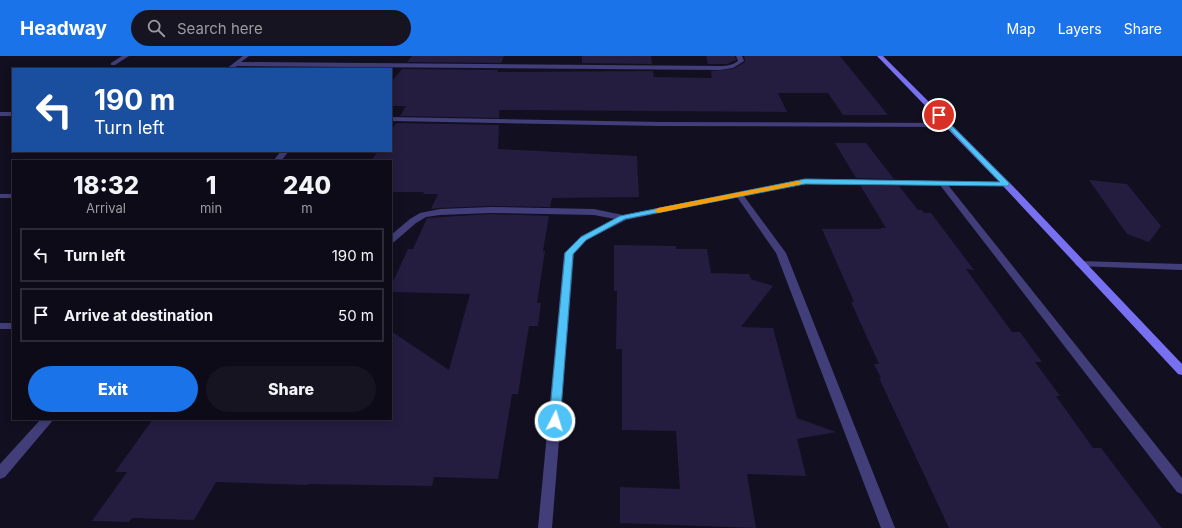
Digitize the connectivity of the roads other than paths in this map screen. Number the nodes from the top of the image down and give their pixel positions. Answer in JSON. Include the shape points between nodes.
{"nodes":[{"id":1,"x":126,"y":56,"type":"edge"},
{"id":2,"x":246,"y":56,"type":"edge"},
{"id":3,"x":739,"y":56,"type":"edge"},
{"id":4,"x":880,"y":56,"type":"edge"},
{"id":5,"x":113,"y":64,"type":"dead end"},
{"id":6,"x":236,"y":64,"type":"junction"},
{"id":7,"x":230,"y":68,"type":"edge"},
{"id":8,"x":0,"y":114,"type":"edge"},
{"id":9,"x":12,"y":114,"type":"edge"},
{"id":10,"x":392,"y":119,"type":"edge"},
{"id":11,"x":949,"y":125,"type":"junction"},
{"id":12,"x":284,"y":152,"type":"edge"},
{"id":13,"x":277,"y":160,"type":"edge"},
{"id":14,"x":942,"y":182,"type":"junction"},
{"id":15,"x":1006,"y":184,"type":"junction"},
{"id":16,"x":739,"y":195,"type":"junction"},
{"id":17,"x":0,"y":196,"type":"edge"},
{"id":18,"x":12,"y":196,"type":"edge"},
{"id":19,"x":622,"y":218,"type":"junction"},
{"id":20,"x":392,"y":239,"type":"edge"},
{"id":21,"x":1080,"y":264,"type":"junction"},
{"id":22,"x":1182,"y":267,"type":"edge"},
{"id":23,"x":0,"y":326,"type":"edge"},
{"id":24,"x":12,"y":326,"type":"edge"},
{"id":25,"x":1182,"y":371,"type":"edge"},
{"id":26,"x":47,"y":420,"type":"edge"},
{"id":27,"x":0,"y":473,"type":"edge"},
{"id":28,"x":1182,"y":488,"type":"edge"},
{"id":29,"x":545,"y":528,"type":"edge"},
{"id":30,"x":888,"y":528,"type":"edge"}],
"edges":[{"from":1,"to":5,"type":"street"},
{"from":2,"to":6,"type":"street"},
{"from":3,"to":6,"type":"street","via":[[741,61],[737,65],[720,68],[366,62]]},
{"from":4,"to":11,"type":"street"},
{"from":6,"to":7,"type":"street"},
{"from":8,"to":9,"type":"street"},
{"from":10,"to":11,"type":"street","via":[[660,124]]},
{"from":11,"to":15,"type":"street"},
{"from":12,"to":13,"type":"street"},
{"from":14,"to":15,"type":"street"},
{"from":14,"to":16,"type":"street","via":[[805,181]]},
{"from":14,"to":28,"type":"street"},
{"from":15,"to":21,"type":"street"},
{"from":16,"to":19,"type":"street"},
{"from":16,"to":30,"type":"street","via":[[781,253]]},
{"from":17,"to":18,"type":"street"},
{"from":19,"to":20,"type":"street","via":[[594,212],[440,212],[423,215]]},
{"from":19,"to":29,"type":"street","via":[[584,238],[569,253]]},
{"from":21,"to":22,"type":"street"},
{"from":21,"to":25,"type":"street"},
{"from":23,"to":24,"type":"street"},
{"from":26,"to":27,"type":"street"}]}
